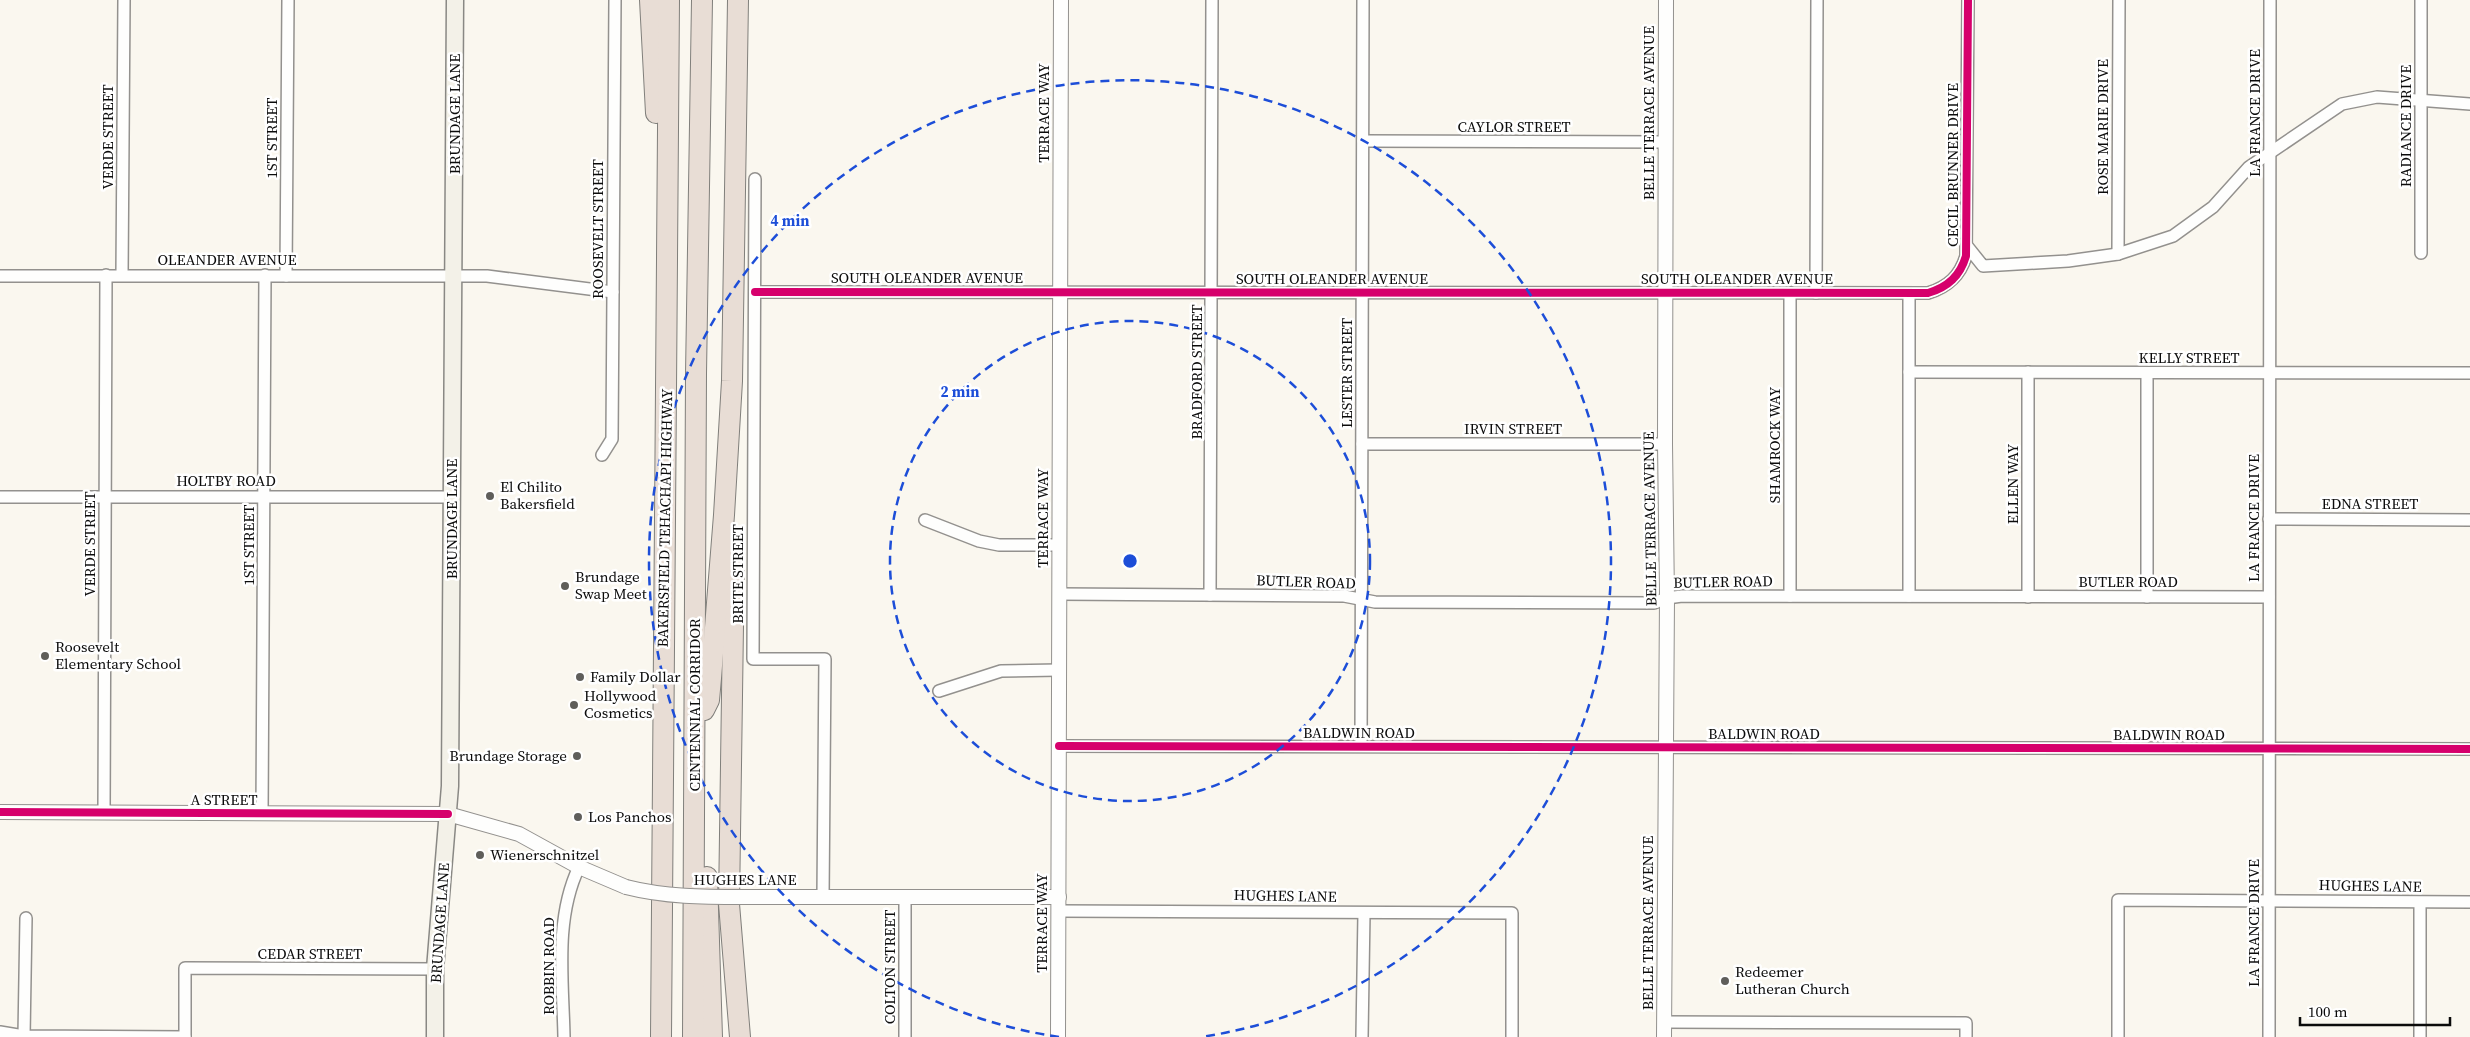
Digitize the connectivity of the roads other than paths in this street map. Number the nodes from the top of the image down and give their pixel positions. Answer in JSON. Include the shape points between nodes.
{"nodes":[{"id":1,"x":124,"y":0,"type":"edge"},
{"id":2,"x":288,"y":0,"type":"edge"},
{"id":3,"x":455,"y":0,"type":"edge"},
{"id":4,"x":615,"y":0,"type":"edge"},
{"id":5,"x":650,"y":0,"type":"edge"},
{"id":6,"x":669,"y":0,"type":"edge"},
{"id":7,"x":702,"y":0,"type":"edge"},
{"id":8,"x":738,"y":0,"type":"edge"},
{"id":9,"x":1061,"y":0,"type":"edge"},
{"id":10,"x":1212,"y":0,"type":"edge"},
{"id":11,"x":1363,"y":0,"type":"edge"},
{"id":12,"x":1666,"y":0,"type":"edge"},
{"id":13,"x":1817,"y":0,"type":"edge"},
{"id":14,"x":1968,"y":0,"type":"edge"},
{"id":15,"x":2119,"y":0,"type":"edge"},
{"id":16,"x":2270,"y":0,"type":"edge"},
{"id":17,"x":2421,"y":0,"type":"edge"},
{"id":18,"x":2421,"y":100,"type":"junction"},
{"id":19,"x":2470,"y":104,"type":"edge"},
{"id":20,"x":1363,"y":141,"type":"junction"},
{"id":21,"x":1665,"y":142,"type":"junction"},
{"id":22,"x":2270,"y":154,"type":"junction"},
{"id":23,"x":755,"y":179,"type":"dead end"},
{"id":24,"x":1967,"y":246,"type":"junction"},
{"id":25,"x":2421,"y":253,"type":"dead end"},
{"id":26,"x":2118,"y":254,"type":"junction"},
{"id":27,"x":106,"y":275,"type":"junction"},
{"id":28,"x":122,"y":275,"type":"junction"},
{"id":29,"x":0,"y":276,"type":"edge"},
{"id":30,"x":265,"y":276,"type":"junction"},
{"id":31,"x":286,"y":276,"type":"junction"},
{"id":32,"x":454,"y":276,"type":"junction"},
{"id":33,"x":613,"y":292,"type":"junction"},
{"id":34,"x":755,"y":292,"type":"junction"},
{"id":35,"x":1060,"y":292,"type":"junction"},
{"id":36,"x":1211,"y":292,"type":"junction"},
{"id":37,"x":1362,"y":292,"type":"junction"},
{"id":38,"x":1665,"y":293,"type":"junction"},
{"id":39,"x":1790,"y":293,"type":"junction"},
{"id":40,"x":1816,"y":293,"type":"junction"},
{"id":41,"x":1909,"y":294,"type":"junction"},
{"id":42,"x":667,"y":355,"type":"junction"},
{"id":43,"x":1909,"y":372,"type":"junction"},
{"id":44,"x":2028,"y":372,"type":"junction"},
{"id":45,"x":2147,"y":373,"type":"junction"},
{"id":46,"x":2269,"y":373,"type":"junction"},
{"id":47,"x":2470,"y":373,"type":"edge"},
{"id":48,"x":696,"y":374,"type":"junction"},
{"id":49,"x":732,"y":381,"type":"junction"},
{"id":50,"x":1362,"y":444,"type":"junction"},
{"id":51,"x":1665,"y":444,"type":"junction"},
{"id":52,"x":602,"y":455,"type":"dead end"},
{"id":53,"x":105,"y":496,"type":"junction"},
{"id":54,"x":264,"y":496,"type":"junction"},
{"id":55,"x":0,"y":497,"type":"edge"},
{"id":56,"x":452,"y":497,"type":"junction"},
{"id":57,"x":2269,"y":519,"type":"junction"},
{"id":58,"x":925,"y":520,"type":"dead end"},
{"id":59,"x":2470,"y":520,"type":"edge"},
{"id":60,"x":1060,"y":545,"type":"junction"},
{"id":61,"x":1059,"y":594,"type":"junction"},
{"id":62,"x":1210,"y":595,"type":"junction"},
{"id":63,"x":1790,"y":596,"type":"junction"},
{"id":64,"x":1909,"y":596,"type":"junction"},
{"id":65,"x":2028,"y":596,"type":"junction"},
{"id":66,"x":2147,"y":597,"type":"junction"},
{"id":67,"x":2269,"y":597,"type":"junction"},
{"id":68,"x":1667,"y":598,"type":"junction"},
{"id":69,"x":1362,"y":599,"type":"junction"},
{"id":70,"x":1059,"y":670,"type":"junction"},
{"id":71,"x":939,"y":692,"type":"dead end"},
{"id":72,"x":704,"y":710,"type":"junction"},
{"id":73,"x":1059,"y":746,"type":"junction"},
{"id":74,"x":1361,"y":746,"type":"junction"},
{"id":75,"x":1664,"y":747,"type":"junction"},
{"id":76,"x":2269,"y":749,"type":"junction"},
{"id":77,"x":2470,"y":749,"type":"edge"},
{"id":78,"x":0,"y":812,"type":"edge"},
{"id":79,"x":104,"y":813,"type":"junction"},
{"id":80,"x":262,"y":814,"type":"junction"},
{"id":81,"x":448,"y":814,"type":"junction"},
{"id":82,"x":579,"y":867,"type":"junction"},
{"id":83,"x":824,"y":897,"type":"junction"},
{"id":84,"x":906,"y":897,"type":"junction"},
{"id":85,"x":2269,"y":901,"type":"junction"},
{"id":86,"x":2470,"y":902,"type":"edge"},
{"id":87,"x":2420,"y":903,"type":"junction"},
{"id":88,"x":1059,"y":904,"type":"junction"},
{"id":89,"x":1364,"y":914,"type":"junction"},
{"id":90,"x":26,"y":918,"type":"dead end"},
{"id":91,"x":435,"y":970,"type":"junction"},
{"id":92,"x":1664,"y":1022,"type":"junction"},
{"id":93,"x":0,"y":1032,"type":"edge"},
{"id":94,"x":24,"y":1036,"type":"edge"},
{"id":95,"x":185,"y":1037,"type":"edge"},
{"id":96,"x":435,"y":1037,"type":"edge"},
{"id":97,"x":564,"y":1037,"type":"edge"},
{"id":98,"x":661,"y":1037,"type":"edge"},
{"id":99,"x":693,"y":1037,"type":"edge"},
{"id":100,"x":712,"y":1037,"type":"edge"},
{"id":101,"x":740,"y":1037,"type":"edge"},
{"id":102,"x":905,"y":1037,"type":"edge"},
{"id":103,"x":1058,"y":1037,"type":"edge"},
{"id":104,"x":1362,"y":1037,"type":"edge"},
{"id":105,"x":1512,"y":1037,"type":"edge"},
{"id":106,"x":1664,"y":1037,"type":"edge"},
{"id":107,"x":1966,"y":1037,"type":"edge"},
{"id":108,"x":2118,"y":1037,"type":"edge"},
{"id":109,"x":2269,"y":1037,"type":"edge"},
{"id":110,"x":2420,"y":1037,"type":"edge"}],
"edges":[{"from":1,"to":28,"type":"street","name":"VERDE STREET"},
{"from":2,"to":31,"type":"street","name":"1ST STREET"},
{"from":3,"to":32,"type":"main road","name":"BRUNDAGE LANE"},
{"from":4,"to":33,"type":"street","name":"ROOSEVELT STREET"},
{"from":5,"to":42,"type":"highway"},
{"from":6,"to":42,"type":"highway","name":"BAKERSFIELD TEHACHAPI HIGHWAY"},
{"from":7,"to":48,"type":"highway"},
{"from":8,"to":49,"type":"highway"},
{"from":9,"to":35,"type":"street","name":"TERRACE WAY"},
{"from":10,"to":36,"type":"street","name":"BRADFORD STREET"},
{"from":11,"to":20,"type":"street","name":"LESTER STREET"},
{"from":12,"to":21,"type":"street","name":"BELLE TERRACE AVENUE"},
{"from":13,"to":40,"type":"street"},
{"from":14,"to":24,"type":"street","name":"CECIL BRUNNER DRIVE"},
{"from":15,"to":26,"type":"street","name":"ROSE MARIE DRIVE"},
{"from":16,"to":22,"type":"street","name":"LA FRANCE DRIVE"},
{"from":17,"to":18,"type":"street","name":"RADIANCE DRIVE"},
{"from":18,"to":19,"type":"street"},
{"from":18,"to":22,"type":"street","via":[[2377,97],[2342,104]]},
{"from":18,"to":25,"type":"street","name":"RADIANCE DRIVE"},
{"from":20,"to":21,"type":"street","name":"CAYLOR STREET"},
{"from":20,"to":37,"type":"street","name":"LESTER STREET"},
{"from":21,"to":38,"type":"street","name":"BELLE TERRACE AVENUE"},
{"from":22,"to":26,"type":"street","via":[[2249,167],[2213,207],[2173,236]]},
{"from":22,"to":46,"type":"street","name":"LA FRANCE DRIVE"},
{"from":23,"to":34,"type":"street","name":"BRITE STREET"},
{"from":24,"to":26,"type":"street","via":[[1983,266],[2068,261]]},
{"from":24,"to":41,"type":"street","name":"CECIL BRUNNER DRIVE","via":[[1963,265],[1950,283],[1928,293]]},
{"from":27,"to":28,"type":"street","name":"OLEANDER AVENUE"},
{"from":27,"to":29,"type":"street","name":"OLEANDER AVENUE"},
{"from":27,"to":53,"type":"street","name":"VERDE STREET"},
{"from":28,"to":30,"type":"street","name":"OLEANDER AVENUE"},
{"from":30,"to":31,"type":"street","name":"OLEANDER AVENUE"},
{"from":30,"to":54,"type":"street","name":"1ST STREET"},
{"from":31,"to":32,"type":"street","name":"OLEANDER AVENUE"},
{"from":32,"to":33,"type":"street","via":[[516,278]]},
{"from":32,"to":56,"type":"main road","name":"BRUNDAGE LANE"},
{"from":33,"to":52,"type":"street","name":"ROOSEVELT STREET","via":[[612,439]]},
{"from":34,"to":35,"type":"street","name":"SOUTH OLEANDER AVENUE"},
{"from":34,"to":83,"type":"street","name":"BRITE STREET","via":[[753,658],[825,659]]},
{"from":35,"to":36,"type":"street","name":"SOUTH OLEANDER AVENUE"},
{"from":35,"to":60,"type":"street","name":"TERRACE WAY"},
{"from":36,"to":37,"type":"street","name":"SOUTH OLEANDER AVENUE"},
{"from":36,"to":62,"type":"street","name":"BRADFORD STREET"},
{"from":37,"to":38,"type":"street","name":"SOUTH OLEANDER AVENUE"},
{"from":37,"to":50,"type":"street","name":"LESTER STREET"},
{"from":38,"to":39,"type":"street","name":"SOUTH OLEANDER AVENUE"},
{"from":38,"to":51,"type":"street","name":"BELLE TERRACE AVENUE"},
{"from":39,"to":40,"type":"street","name":"SOUTH OLEANDER AVENUE"},
{"from":39,"to":63,"type":"street","name":"SHAMROCK WAY"},
{"from":40,"to":41,"type":"street","name":"SOUTH OLEANDER AVENUE"},
{"from":41,"to":43,"type":"street"},
{"from":42,"to":98,"type":"highway","name":"BAKERSFIELD TEHACHAPI HIGHWAY"},
{"from":43,"to":44,"type":"street","name":"KELLY STREET"},
{"from":43,"to":64,"type":"street"},
{"from":44,"to":45,"type":"street","name":"KELLY STREET"},
{"from":44,"to":65,"type":"street","name":"ELLEN WAY"},
{"from":45,"to":46,"type":"street","name":"KELLY STREET"},
{"from":45,"to":66,"type":"street"},
{"from":46,"to":47,"type":"street","name":"KELLY STREET"},
{"from":46,"to":57,"type":"street","name":"LA FRANCE DRIVE"},
{"from":48,"to":72,"type":"highway"},
{"from":48,"to":99,"type":"highway","name":"CENTENNIAL CORRIDOR"},
{"from":49,"to":72,"type":"highway","via":[[718,596],[709,700]]},
{"from":49,"to":101,"type":"highway","via":[[735,454],[729,898]]},
{"from":50,"to":51,"type":"street","name":"IRVIN STREET"},
{"from":50,"to":69,"type":"street","name":"LESTER STREET"},
{"from":51,"to":68,"type":"street","name":"BELLE TERRACE AVENUE"},
{"from":53,"to":54,"type":"street","name":"HOLTBY ROAD"},
{"from":53,"to":55,"type":"street","name":"HOLTBY ROAD"},
{"from":53,"to":79,"type":"street","name":"VERDE STREET"},
{"from":54,"to":56,"type":"street","name":"HOLTBY ROAD"},
{"from":54,"to":80,"type":"street","name":"1ST STREET"},
{"from":56,"to":81,"type":"main road","name":"BRUNDAGE LANE"},
{"from":57,"to":59,"type":"street","name":"EDNA STREET"},
{"from":57,"to":67,"type":"street","name":"LA FRANCE DRIVE"},
{"from":58,"to":60,"type":"street","via":[[978,541],[999,545]]},
{"from":60,"to":61,"type":"street","name":"TERRACE WAY"},
{"from":61,"to":62,"type":"street","name":"BUTLER ROAD"},
{"from":61,"to":70,"type":"street","name":"TERRACE WAY"},
{"from":62,"to":69,"type":"street","name":"BUTLER ROAD","via":[[1344,596]]},
{"from":63,"to":64,"type":"street","name":"BUTLER ROAD"},
{"from":63,"to":68,"type":"street","name":"BUTLER ROAD"},
{"from":64,"to":65,"type":"street","name":"BUTLER ROAD"},
{"from":65,"to":66,"type":"street","name":"BUTLER ROAD"},
{"from":66,"to":67,"type":"street","name":"BUTLER ROAD"},
{"from":67,"to":76,"type":"street","name":"LA FRANCE DRIVE"},
{"from":68,"to":69,"type":"street","name":"BUTLER ROAD","via":[[1654,603],[1375,602]]},
{"from":68,"to":75,"type":"street","name":"BELLE TERRACE AVENUE"},
{"from":69,"to":74,"type":"street","name":"LESTER STREET"},
{"from":70,"to":71,"type":"street","via":[[1001,671]]},
{"from":70,"to":73,"type":"street","name":"TERRACE WAY"},
{"from":72,"to":100,"type":"highway"},
{"from":73,"to":74,"type":"street","name":"BALDWIN ROAD"},
{"from":73,"to":88,"type":"street","name":"TERRACE WAY"},
{"from":74,"to":75,"type":"street","name":"BALDWIN ROAD"},
{"from":75,"to":76,"type":"street","name":"BALDWIN ROAD"},
{"from":75,"to":92,"type":"street","name":"BELLE TERRACE AVENUE"},
{"from":76,"to":77,"type":"street","name":"BALDWIN ROAD"},
{"from":76,"to":85,"type":"street","name":"LA FRANCE DRIVE"},
{"from":78,"to":79,"type":"street","name":"A STREET"},
{"from":79,"to":80,"type":"street","name":"A STREET"},
{"from":80,"to":81,"type":"street","name":"A STREET"},
{"from":81,"to":82,"type":"street","name":"HUGHES LANE","via":[[519,834]]},
{"from":81,"to":91,"type":"main road","name":"BRUNDAGE LANE"},
{"from":82,"to":83,"type":"street","name":"HUGHES LANE","bridge":true,"via":[[626,887],[651,893]]},
{"from":82,"to":97,"type":"street","name":"ROBBIN ROAD","via":[[566,902],[563,924]]},
{"from":83,"to":84,"type":"street","name":"HUGHES LANE"},
{"from":84,"to":88,"type":"street","name":"HUGHES LANE"},
{"from":84,"to":102,"type":"street","name":"COLTON STREET"},
{"from":85,"to":87,"type":"street","name":"HUGHES LANE"},
{"from":85,"to":108,"type":"street","via":[[2118,900]]},
{"from":85,"to":109,"type":"street","name":"LA FRANCE DRIVE"},
{"from":86,"to":87,"type":"street","name":"HUGHES LANE"},
{"from":87,"to":110,"type":"street"},
{"from":88,"to":89,"type":"street","name":"HUGHES LANE"},
{"from":88,"to":103,"type":"street","name":"TERRACE WAY"},
{"from":89,"to":104,"type":"street"},
{"from":89,"to":105,"type":"street","name":"HUGHES LANE","via":[[1512,913]]},
{"from":90,"to":94,"type":"street"},
{"from":91,"to":95,"type":"street","name":"CEDAR STREET","via":[[186,968]]},
{"from":91,"to":96,"type":"main road","name":"BRUNDAGE LANE"},
{"from":92,"to":106,"type":"street","name":"BELLE TERRACE AVENUE"},
{"from":92,"to":107,"type":"street","via":[[1966,1023]]},
{"from":93,"to":94,"type":"street"},
{"from":94,"to":95,"type":"street"}]}
